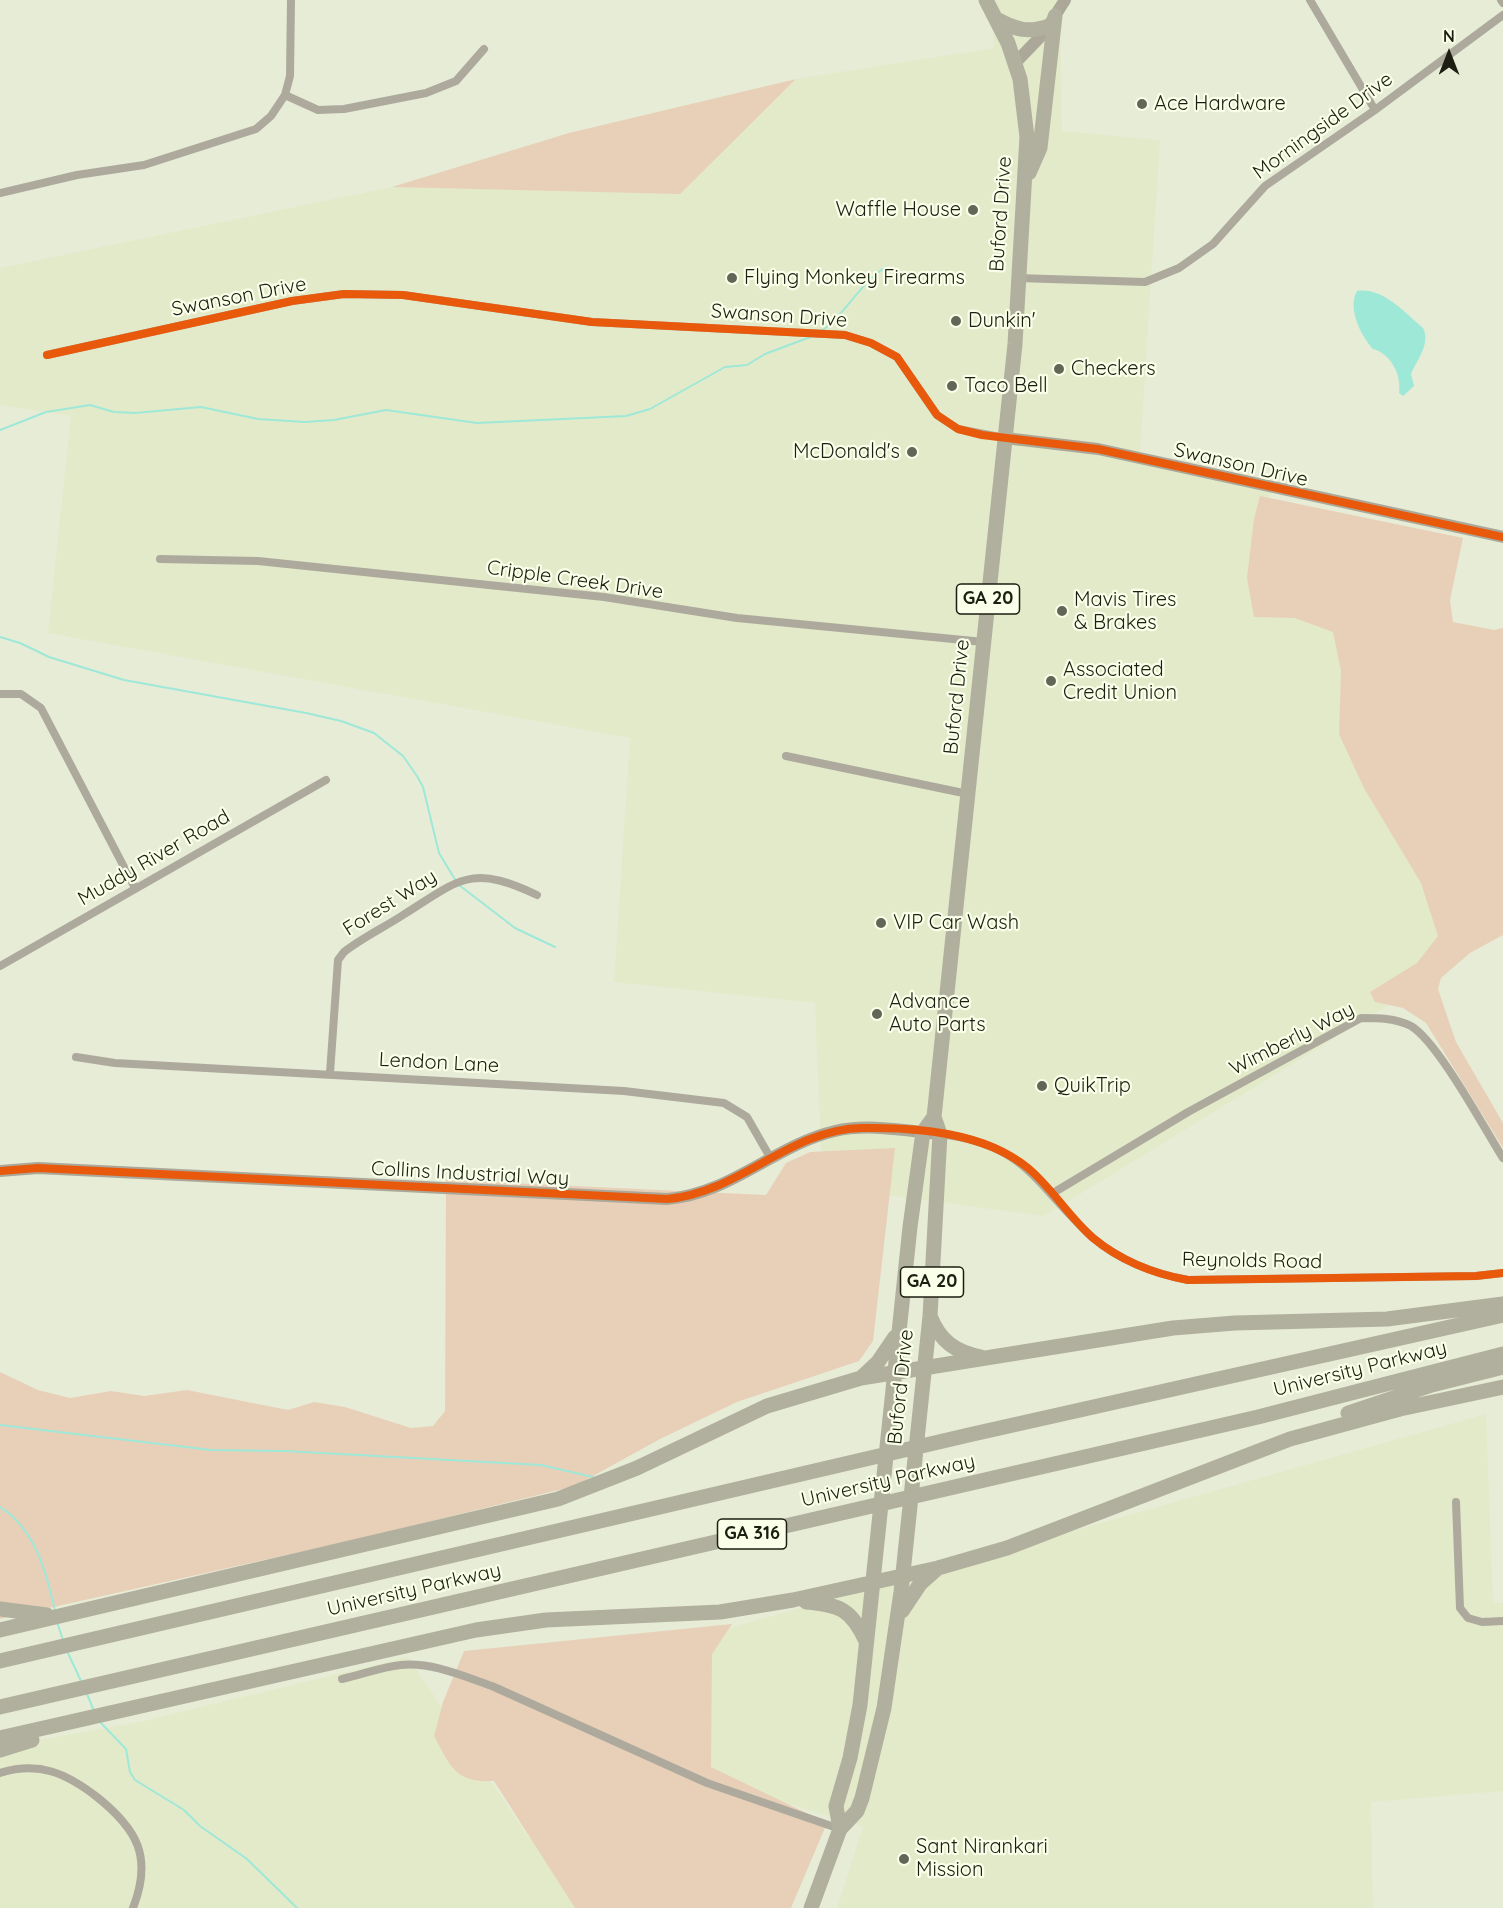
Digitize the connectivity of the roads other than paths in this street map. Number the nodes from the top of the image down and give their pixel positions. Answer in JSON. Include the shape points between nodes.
{"nodes":[{"id":1,"x":291,"y":0,"type":"edge"},
{"id":2,"x":986,"y":0,"type":"edge"},
{"id":3,"x":1065,"y":0,"type":"edge"},
{"id":4,"x":1310,"y":0,"type":"edge"},
{"id":5,"x":1503,"y":15,"type":"edge"},
{"id":6,"x":998,"y":20,"type":"junction"},
{"id":7,"x":1052,"y":21,"type":"junction"},
{"id":8,"x":484,"y":50,"type":"dead end"},
{"id":9,"x":1016,"y":62,"type":"junction"},
{"id":10,"x":285,"y":95,"type":"junction"},
{"id":11,"x":1375,"y":110,"type":"junction"},
{"id":12,"x":1024,"y":184,"type":"junction"},
{"id":13,"x":0,"y":193,"type":"edge"},
{"id":14,"x":1017,"y":278,"type":"junction"},
{"id":15,"x":47,"y":355,"type":"dead end"},
{"id":16,"x":1005,"y":438,"type":"junction"},
{"id":17,"x":1503,"y":537,"type":"edge"},
{"id":18,"x":160,"y":559,"type":"dead end"},
{"id":19,"x":984,"y":642,"type":"junction"},
{"id":20,"x":0,"y":694,"type":"edge"},
{"id":21,"x":786,"y":756,"type":"dead end"},
{"id":22,"x":326,"y":780,"type":"dead end"},
{"id":23,"x":968,"y":794,"type":"junction"},
{"id":24,"x":135,"y":888,"type":"junction"},
{"id":25,"x":537,"y":895,"type":"dead end"},
{"id":26,"x":0,"y":966,"type":"edge"},
{"id":27,"x":76,"y":1057,"type":"dead end"},
{"id":28,"x":330,"y":1073,"type":"junction"},
{"id":29,"x":934,"y":1117,"type":"junction"},
{"id":30,"x":923,"y":1132,"type":"junction"},
{"id":31,"x":940,"y":1134,"type":"junction"},
{"id":32,"x":1503,"y":1158,"type":"edge"},
{"id":33,"x":771,"y":1159,"type":"junction"},
{"id":34,"x":0,"y":1171,"type":"edge"},
{"id":35,"x":1053,"y":1193,"type":"junction"},
{"id":36,"x":1503,"y":1273,"type":"edge"},
{"id":37,"x":1503,"y":1304,"type":"edge"},
{"id":38,"x":1503,"y":1315,"type":"edge"},
{"id":39,"x":930,"y":1316,"type":"junction"},
{"id":40,"x":898,"y":1333,"type":"junction"},
{"id":41,"x":1503,"y":1354,"type":"edge"},
{"id":42,"x":989,"y":1359,"type":"junction"},
{"id":43,"x":1503,"y":1367,"type":"edge"},
{"id":44,"x":925,"y":1369,"type":"junction"},
{"id":45,"x":893,"y":1375,"type":"junction"},
{"id":46,"x":861,"y":1378,"type":"junction"},
{"id":47,"x":1503,"y":1387,"type":"edge"},
{"id":48,"x":1290,"y":1439,"type":"junction"},
{"id":49,"x":1456,"y":1502,"type":"dead end"},
{"id":50,"x":938,"y":1568,"type":"junction"},
{"id":51,"x":903,"y":1575,"type":"junction"},
{"id":52,"x":872,"y":1582,"type":"junction"},
{"id":53,"x":793,"y":1600,"type":"junction"},
{"id":54,"x":0,"y":1609,"type":"edge"},
{"id":55,"x":59,"y":1616,"type":"junction"},
{"id":56,"x":898,"y":1618,"type":"junction"},
{"id":57,"x":1503,"y":1621,"type":"edge"},
{"id":58,"x":0,"y":1630,"type":"edge"},
{"id":59,"x":866,"y":1641,"type":"junction"},
{"id":60,"x":0,"y":1661,"type":"edge"},
{"id":61,"x":342,"y":1679,"type":"dead end"},
{"id":62,"x":0,"y":1707,"type":"edge"},
{"id":63,"x":109,"y":1715,"type":"junction"},
{"id":64,"x":0,"y":1738,"type":"edge"},
{"id":65,"x":0,"y":1750,"type":"edge"},
{"id":66,"x":0,"y":1773,"type":"edge"},
{"id":67,"x":840,"y":1829,"type":"junction"},
{"id":68,"x":133,"y":1908,"type":"edge"},
{"id":69,"x":811,"y":1908,"type":"edge"}],
"edges":[{"from":1,"to":10,"type":"street","via":[[292,60]]},
{"from":2,"to":6,"type":"highway","name":"Buford Drive","number":"GA 20"},
{"from":3,"to":7,"type":"street"},
{"from":4,"to":11,"type":"street"},
{"from":5,"to":11,"type":"street","name":"Morningside Drive"},
{"from":6,"to":7,"type":"highway","via":[[1023,31],[1034,31]]},
{"from":6,"to":9,"type":"highway","name":"Buford Drive","number":"GA 20"},
{"from":7,"to":9,"type":"street"},
{"from":7,"to":12,"type":"highway","via":[[1040,148]]},
{"from":8,"to":10,"type":"street","via":[[456,81],[426,93],[344,109],[318,110]]},
{"from":9,"to":12,"type":"highway","name":"Buford Drive","number":"GA 20","via":[[1025,110]]},
{"from":10,"to":13,"type":"street","via":[[256,129],[220,142],[144,165],[76,175]]},
{"from":11,"to":14,"type":"street","name":"Morningside Drive","via":[[1265,186],[1213,244],[1179,268],[1145,282]]},
{"from":12,"to":14,"type":"highway","name":"Buford Drive","number":"GA 20"},
{"from":14,"to":16,"type":"highway","name":"Buford Drive","number":"GA 20"},
{"from":15,"to":16,"type":"street","name":"Swanson Drive","via":[[292,301],[344,294],[403,295],[592,322],[845,335],[897,357],[937,415],[958,429]]},
{"from":16,"to":17,"type":"street","name":"Swanson Drive","via":[[1088,447]]},
{"from":16,"to":19,"type":"highway","name":"Buford Drive","number":"GA 20"},
{"from":18,"to":19,"type":"street","name":"Cripple Creek Drive","via":[[285,563],[604,597],[737,618]]},
{"from":19,"to":23,"type":"highway","name":"Buford Drive","number":"GA 20"},
{"from":20,"to":24,"type":"street","via":[[21,694],[41,708]]},
{"from":21,"to":23,"type":"street"},
{"from":22,"to":24,"type":"street","name":"Muddy River Road"},
{"from":23,"to":29,"type":"highway","name":"Buford Drive","number":"GA 20"},
{"from":24,"to":26,"type":"street","name":"Muddy River Road"},
{"from":25,"to":28,"type":"street","name":"Forest Way","via":[[509,882],[484,878],[456,881],[344,952],[338,960]]},
{"from":27,"to":28,"type":"street","name":"Lendon Lane","via":[[115,1063]]},
{"from":28,"to":33,"type":"street","name":"Lendon Lane","via":[[624,1091],[724,1103],[747,1117]]},
{"from":29,"to":30,"type":"highway","name":"Buford Drive","number":"GA 20"},
{"from":29,"to":31,"type":"highway","name":"Buford Drive","number":"GA 20"},
{"from":30,"to":31,"type":"street","name":"Collins Industrial Way"},
{"from":30,"to":33,"type":"street","name":"Collins Industrial Way","via":[[836,1130]]},
{"from":30,"to":40,"type":"highway","name":"Buford Drive","number":"GA 20"},
{"from":31,"to":35,"type":"street","name":"Reynolds Road","via":[[1004,1152],[1029,1169]]},
{"from":31,"to":39,"type":"highway","name":"Buford Drive","number":"GA 20"},
{"from":32,"to":35,"type":"street","name":"Wimberly Way","via":[[1421,1033],[1401,1022],[1361,1018],[1208,1101]]},
{"from":33,"to":34,"type":"street","name":"Collins Industrial Way","via":[[705,1193],[667,1199],[38,1167]]},
{"from":35,"to":36,"type":"street","name":"Reynolds Road","via":[[1093,1237],[1119,1256],[1188,1280]]},
{"from":37,"to":42,"type":"highway","via":[[1388,1319],[1204,1324]]},
{"from":38,"to":60,"type":"highway","name":"University Parkway","number":"GA 316","via":[[984,1431]]},
{"from":39,"to":42,"type":"highway","via":[[947,1344],[960,1352]]},
{"from":39,"to":44,"type":"highway","name":"Buford Drive","number":"GA 20"},
{"from":40,"to":45,"type":"highway","name":"Buford Drive","number":"GA 20"},
{"from":40,"to":46,"type":"highway"},
{"from":41,"to":62,"type":"highway","name":"University Parkway","number":"GA 316","via":[[1258,1417]]},
{"from":42,"to":44,"type":"highway"},
{"from":43,"to":48,"type":"highway","via":[[1366,1406]]},
{"from":44,"to":45,"type":"highway"},
{"from":44,"to":51,"type":"highway","name":"Buford Drive","number":"GA 20"},
{"from":45,"to":46,"type":"highway"},
{"from":45,"to":52,"type":"highway","name":"Buford Drive","number":"GA 20"},
{"from":46,"to":55,"type":"highway","via":[[768,1406],[637,1468],[558,1499]]},
{"from":47,"to":48,"type":"highway","via":[[1400,1409]]},
{"from":48,"to":50,"type":"highway","via":[[1008,1548]]},
{"from":49,"to":57,"type":"street","via":[[1460,1608],[1468,1618]]},
{"from":50,"to":51,"type":"highway"},
{"from":50,"to":56,"type":"highway","via":[[913,1594]]},
{"from":51,"to":52,"type":"highway"},
{"from":51,"to":56,"type":"highway","name":"Buford Drive","number":"GA 20"},
{"from":52,"to":53,"type":"highway"},
{"from":52,"to":59,"type":"highway","name":"Buford Drive","number":"GA 20"},
{"from":53,"to":59,"type":"highway","via":[[829,1604],[847,1612]]},
{"from":53,"to":63,"type":"highway","via":[[720,1612],[510,1624]]},
{"from":54,"to":55,"type":"highway"},
{"from":55,"to":58,"type":"highway"},
{"from":56,"to":67,"type":"highway","name":"Buford Drive","number":"GA 20","via":[[875,1753],[857,1811]]},
{"from":59,"to":67,"type":"highway","name":"Buford Drive","number":"GA 20","via":[[856,1726],[836,1806]]},
{"from":61,"to":67,"type":"street","via":[[402,1665],[455,1673],[707,1783]]},
{"from":63,"to":64,"type":"highway"},
{"from":63,"to":65,"type":"highway"},
{"from":66,"to":68,"type":"street","via":[[26,1767],[55,1771],[78,1783],[124,1820],[135,1836],[141,1857],[141,1881]]},
{"from":67,"to":69,"type":"highway","name":"Buford Drive","number":"GA 20"}]}
